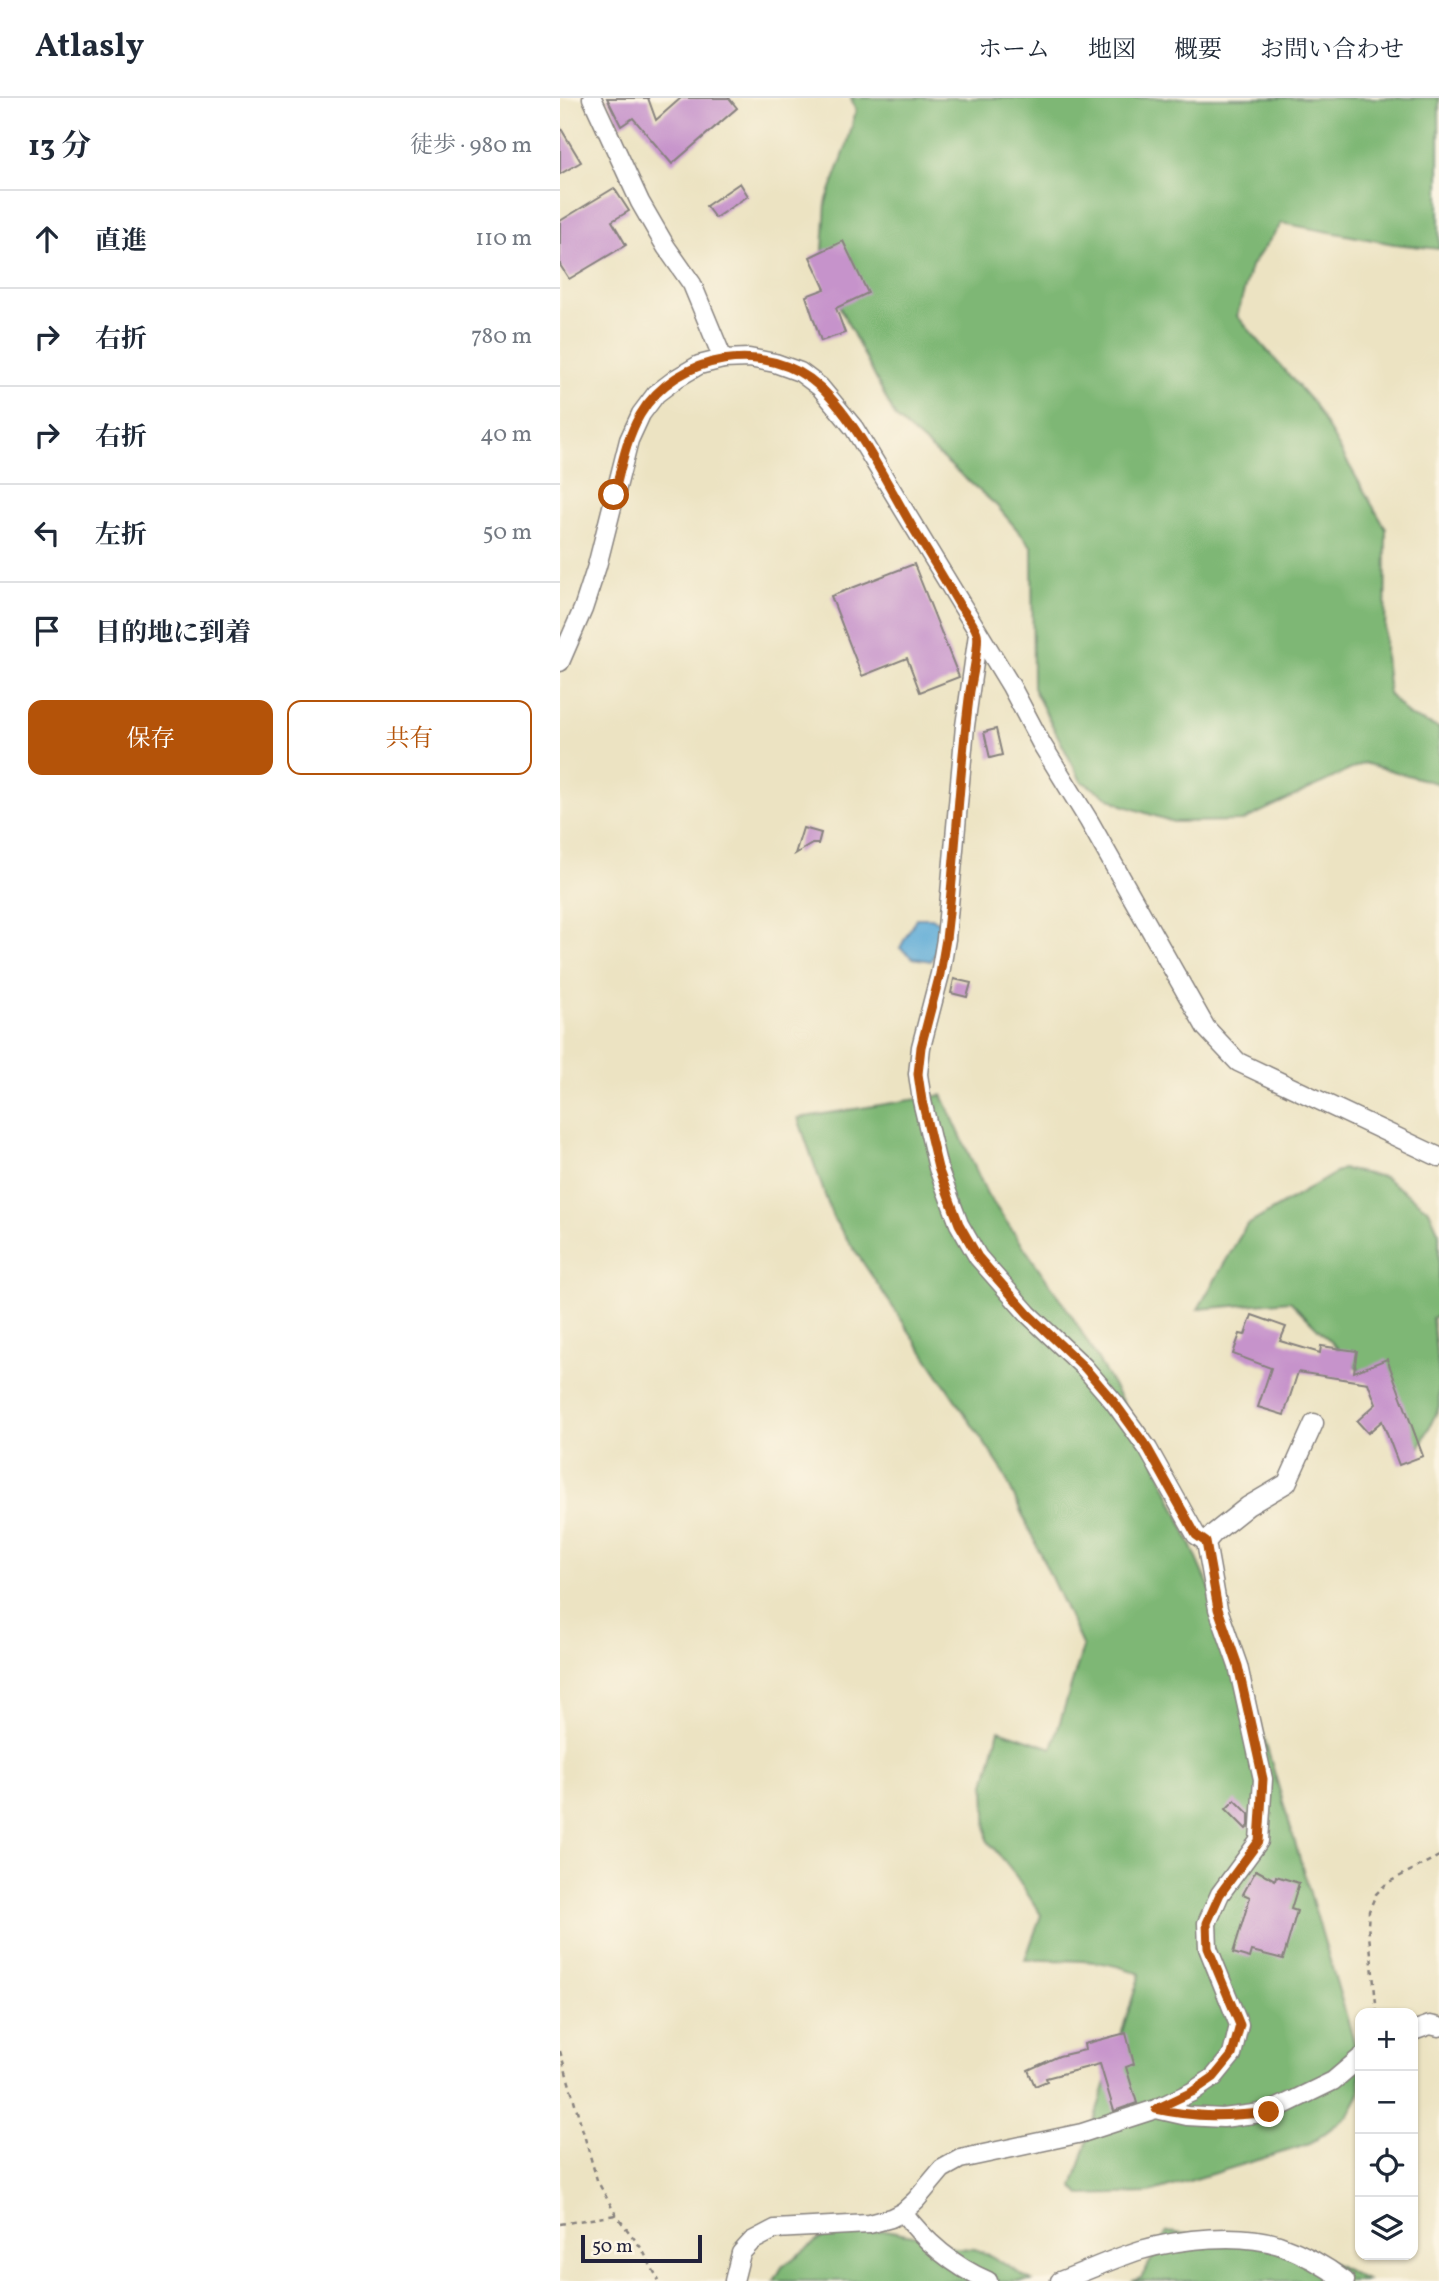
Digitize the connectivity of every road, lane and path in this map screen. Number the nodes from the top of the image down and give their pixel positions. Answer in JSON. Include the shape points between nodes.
{"nodes":[{"id":1,"x":592,"y":98,"type":"edge"},
{"id":2,"x":723,"y":359,"type":"junction"},
{"id":3,"x":978,"y":635,"type":"junction"},
{"id":4,"x":560,"y":662,"type":"edge"},
{"id":5,"x":1439,"y":1157,"type":"edge"},
{"id":6,"x":1314,"y":1423,"type":"dead end"},
{"id":7,"x":1206,"y":1542,"type":"junction"},
{"id":8,"x":1439,"y":1856,"type":"edge"},
{"id":9,"x":1376,"y":2008,"type":"edge"},
{"id":10,"x":1439,"y":2027,"type":"edge"},
{"id":11,"x":1418,"y":2029,"type":"edge"},
{"id":12,"x":560,"y":2051,"type":"edge"},
{"id":13,"x":1355,"y":2062,"type":"edge"},
{"id":14,"x":1156,"y":2109,"type":"junction"},
{"id":15,"x":903,"y":2212,"type":"junction"},
{"id":16,"x":616,"y":2215,"type":"junction"},
{"id":17,"x":560,"y":2224,"type":"edge"},
{"id":18,"x":659,"y":2281,"type":"edge"},
{"id":19,"x":734,"y":2281,"type":"edge"},
{"id":20,"x":988,"y":2281,"type":"edge"},
{"id":21,"x":1060,"y":2281,"type":"edge"},
{"id":22,"x":1345,"y":2281,"type":"edge"}],
"edges":[{"from":1,"to":2,"type":"street","via":[[640,202],[692,284]]},
{"from":2,"to":3,"type":"street","via":[[775,363],[800,372],[820,387],[854,428]]},
{"from":2,"to":4,"type":"street","via":[[699,365],[677,378],[656,394],[641,414],[629,440],[587,598]]},
{"from":3,"to":5,"type":"street","via":[[1206,1028],[1238,1062]]},
{"from":3,"to":7,"type":"street","via":[[946,939],[918,1074],[938,1168],[959,1224],[978,1257],[1114,1402],[1148,1449],[1196,1535]]},
{"from":6,"to":7,"type":"street","via":[[1287,1483],[1248,1506]]},
{"from":7,"to":14,"type":"street","via":[[1218,1609],[1238,1666],[1263,1779],[1261,1822],[1259,1841],[1220,1894],[1207,1923],[1208,1948],[1240,2025],[1232,2055],[1214,2077]]},
{"from":8,"to":9,"type":"path","via":[[1387,1883],[1369,1911]]},
{"from":10,"to":11,"type":"street"},
{"from":12,"to":16,"type":"path","via":[[597,2180]]},
{"from":13,"to":14,"type":"street","via":[[1334,2081],[1269,2112],[1223,2118]]},
{"from":14,"to":15,"type":"street","via":[[1082,2133],[960,2159],[943,2169]]},
{"from":15,"to":19,"type":"street","via":[[869,2224],[775,2229],[741,2253]]},
{"from":15,"to":20,"type":"street","via":[[944,2255]]},
{"from":16,"to":17,"type":"path"},
{"from":16,"to":18,"type":"path"},
{"from":21,"to":22,"type":"street","via":[[1142,2250],[1186,2241],[1240,2238],[1279,2245]]}]}
